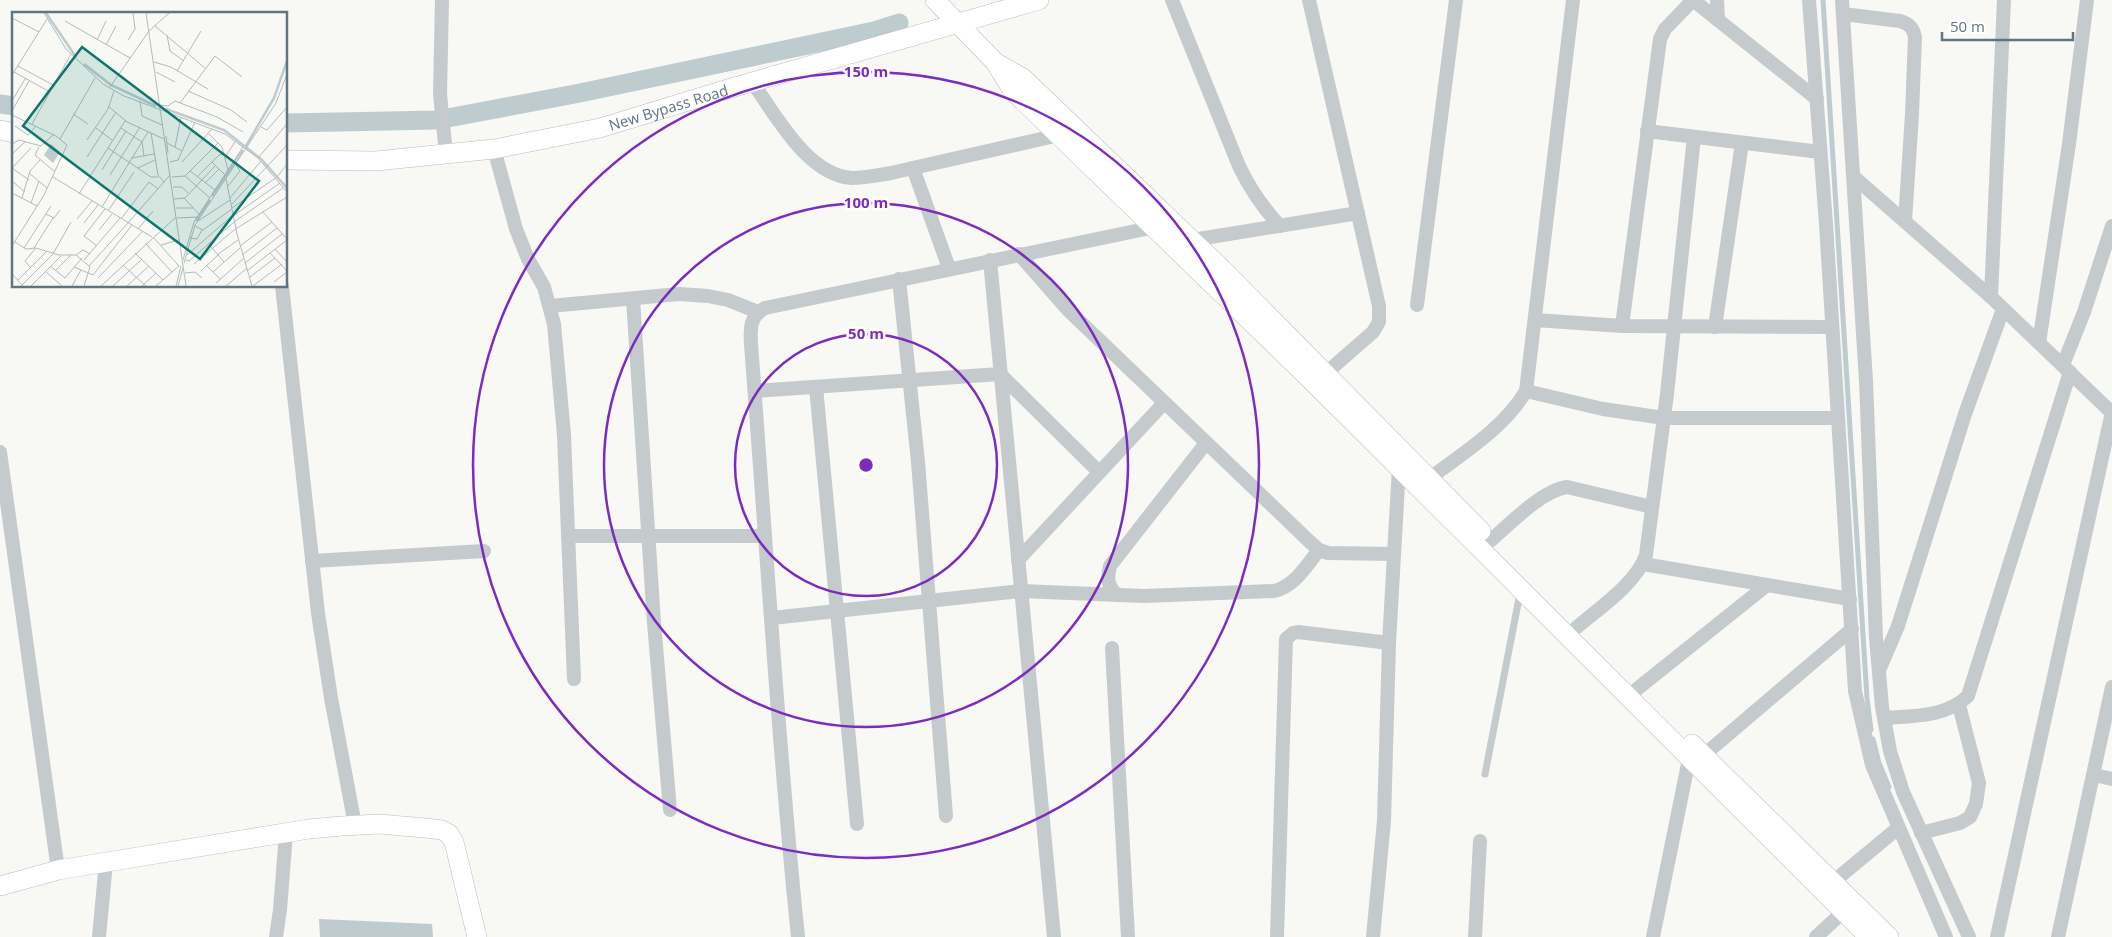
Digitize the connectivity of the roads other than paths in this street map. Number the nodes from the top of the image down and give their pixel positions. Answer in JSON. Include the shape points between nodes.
{"nodes":[{"id":1,"x":442,"y":0,"type":"edge"},
{"id":2,"x":935,"y":0,"type":"edge"},
{"id":3,"x":1039,"y":0,"type":"edge"},
{"id":4,"x":1172,"y":0,"type":"edge"},
{"id":5,"x":1309,"y":0,"type":"edge"},
{"id":6,"x":1456,"y":0,"type":"edge"},
{"id":7,"x":1573,"y":0,"type":"edge"},
{"id":8,"x":1693,"y":0,"type":"edge"},
{"id":9,"x":1717,"y":0,"type":"edge"},
{"id":10,"x":1809,"y":0,"type":"edge"},
{"id":11,"x":1842,"y":0,"type":"edge"},
{"id":12,"x":2004,"y":0,"type":"edge"},
{"id":13,"x":2087,"y":0,"type":"edge"},
{"id":14,"x":1842,"y":14,"type":"junction"},
{"id":15,"x":1718,"y":20,"type":"junction"},
{"id":16,"x":957,"y":25,"type":"junction"},
{"id":17,"x":995,"y":62,"type":"junction"},
{"id":18,"x":752,"y":82,"type":"junction"},
{"id":19,"x":1816,"y":99,"type":"junction"},
{"id":20,"x":1647,"y":131,"type":"junction"},
{"id":21,"x":1059,"y":135,"type":"junction"},
{"id":22,"x":1694,"y":137,"type":"junction"},
{"id":23,"x":1742,"y":142,"type":"junction"},
{"id":24,"x":494,"y":149,"type":"junction"},
{"id":25,"x":1820,"y":152,"type":"junction"},
{"id":26,"x":446,"y":154,"type":"junction"},
{"id":27,"x":288,"y":160,"type":"edge"},
{"id":28,"x":913,"y":168,"type":"junction"},
{"id":29,"x":1854,"y":177,"type":"junction"},
{"id":30,"x":1358,"y":213,"type":"junction"},
{"id":31,"x":1905,"y":221,"type":"junction"},
{"id":32,"x":1280,"y":226,"type":"junction"},
{"id":33,"x":2112,"y":226,"type":"edge"},
{"id":34,"x":1155,"y":227,"type":"junction"},
{"id":35,"x":1192,"y":240,"type":"junction"},
{"id":36,"x":1019,"y":254,"type":"junction"},
{"id":37,"x":990,"y":260,"type":"junction"},
{"id":38,"x":949,"y":268,"type":"junction"},
{"id":39,"x":899,"y":279,"type":"junction"},
{"id":40,"x":282,"y":288,"type":"edge"},
{"id":41,"x":1990,"y":297,"type":"junction"},
{"id":42,"x":633,"y":299,"type":"junction"},
{"id":43,"x":1418,"y":305,"type":"dead end"},
{"id":44,"x":550,"y":306,"type":"junction"},
{"id":45,"x":2004,"y":309,"type":"junction"},
{"id":46,"x":758,"y":312,"type":"junction"},
{"id":47,"x":1534,"y":320,"type":"junction"},
{"id":48,"x":1622,"y":326,"type":"junction"},
{"id":49,"x":1672,"y":327,"type":"junction"},
{"id":50,"x":1715,"y":327,"type":"junction"},
{"id":51,"x":1832,"y":327,"type":"junction"},
{"id":52,"x":2039,"y":343,"type":"junction"},
{"id":53,"x":2066,"y":369,"type":"junction"},
{"id":54,"x":1326,"y":373,"type":"junction"},
{"id":55,"x":1000,"y":374,"type":"junction"},
{"id":56,"x":910,"y":382,"type":"junction"},
{"id":57,"x":816,"y":387,"type":"junction"},
{"id":58,"x":755,"y":391,"type":"junction"},
{"id":59,"x":1526,"y":391,"type":"junction"},
{"id":60,"x":1164,"y":403,"type":"junction"},
{"id":61,"x":2112,"y":412,"type":"edge"},
{"id":62,"x":1664,"y":418,"type":"junction"},
{"id":63,"x":1838,"y":418,"type":"junction"},
{"id":64,"x":1206,"y":443,"type":"junction"},
{"id":65,"x":0,"y":452,"type":"edge"},
{"id":66,"x":0,"y":456,"type":"edge"},
{"id":67,"x":1398,"y":467,"type":"junction"},
{"id":68,"x":1099,"y":472,"type":"junction"},
{"id":69,"x":1429,"y":478,"type":"junction"},
{"id":70,"x":1652,"y":506,"type":"junction"},
{"id":71,"x":6,"y":530,"type":"edge"},
{"id":72,"x":568,"y":536,"type":"junction"},
{"id":73,"x":648,"y":536,"type":"junction"},
{"id":74,"x":765,"y":536,"type":"junction"},
{"id":75,"x":1490,"y":541,"type":"junction"},
{"id":76,"x":1320,"y":550,"type":"junction"},
{"id":77,"x":484,"y":551,"type":"dead end"},
{"id":78,"x":1394,"y":554,"type":"junction"},
{"id":79,"x":1018,"y":560,"type":"junction"},
{"id":80,"x":312,"y":561,"type":"junction"},
{"id":81,"x":1643,"y":564,"type":"junction"},
{"id":82,"x":1767,"y":585,"type":"junction"},
{"id":83,"x":1521,"y":590,"type":"junction"},
{"id":84,"x":1021,"y":591,"type":"junction"},
{"id":85,"x":1117,"y":595,"type":"junction"},
{"id":86,"x":1850,"y":599,"type":"junction"},
{"id":87,"x":930,"y":601,"type":"junction"},
{"id":88,"x":837,"y":611,"type":"junction"},
{"id":89,"x":772,"y":618,"type":"junction"},
{"id":90,"x":1576,"y":628,"type":"junction"},
{"id":91,"x":1852,"y":629,"type":"junction"},
{"id":92,"x":1389,"y":644,"type":"junction"},
{"id":93,"x":1112,"y":648,"type":"dead end"},
{"id":94,"x":1879,"y":671,"type":"junction"},
{"id":95,"x":574,"y":679,"type":"dead end"},
{"id":96,"x":2112,"y":687,"type":"edge"},
{"id":97,"x":1637,"y":690,"type":"junction"},
{"id":98,"x":1959,"y":705,"type":"junction"},
{"id":99,"x":1884,"y":718,"type":"junction"},
{"id":100,"x":1697,"y":757,"type":"junction"},
{"id":101,"x":1485,"y":774,"type":"dead end"},
{"id":102,"x":2094,"y":775,"type":"junction"},
{"id":103,"x":2112,"y":779,"type":"edge"},
{"id":104,"x":670,"y":810,"type":"dead end"},
{"id":105,"x":946,"y":816,"type":"dead end"},
{"id":106,"x":857,"y":824,"type":"dead end"},
{"id":107,"x":355,"y":825,"type":"junction"},
{"id":108,"x":1898,"y":828,"type":"junction"},
{"id":109,"x":286,"y":833,"type":"junction"},
{"id":110,"x":1920,"y":833,"type":"junction"},
{"id":111,"x":1480,"y":841,"type":"dead end"},
{"id":112,"x":106,"y":862,"type":"junction"},
{"id":113,"x":58,"y":870,"type":"junction"},
{"id":114,"x":1833,"y":882,"type":"junction"},
{"id":115,"x":0,"y":886,"type":"edge"},
{"id":116,"x":1843,"y":912,"type":"junction"},
{"id":117,"x":99,"y":937,"type":"edge"},
{"id":118,"x":276,"y":937,"type":"edge"},
{"id":119,"x":477,"y":937,"type":"edge"},
{"id":120,"x":798,"y":937,"type":"edge"},
{"id":121,"x":1054,"y":937,"type":"edge"},
{"id":122,"x":1128,"y":937,"type":"edge"},
{"id":123,"x":1277,"y":937,"type":"edge"},
{"id":124,"x":1373,"y":937,"type":"edge"},
{"id":125,"x":1475,"y":937,"type":"edge"},
{"id":126,"x":1653,"y":937,"type":"edge"},
{"id":127,"x":1816,"y":937,"type":"edge"},
{"id":128,"x":1869,"y":937,"type":"edge"},
{"id":129,"x":1889,"y":937,"type":"edge"},
{"id":130,"x":1946,"y":937,"type":"edge"},
{"id":131,"x":1969,"y":937,"type":"edge"},
{"id":132,"x":1997,"y":937,"type":"edge"},
{"id":133,"x":2058,"y":937,"type":"edge"}],
"edges":[{"from":1,"to":26,"type":"street","via":[[440,76]]},
{"from":2,"to":16,"type":"street"},
{"from":3,"to":16,"type":"street","name":"New Bypass Road"},
{"from":4,"to":32,"type":"street","via":[[1238,166],[1261,206]]},
{"from":5,"to":30,"type":"street"},
{"from":6,"to":43,"type":"street"},
{"from":7,"to":47,"type":"street"},
{"from":8,"to":15,"type":"street"},
{"from":8,"to":20,"type":"street","via":[[1660,39]]},
{"from":9,"to":15,"type":"street"},
{"from":10,"to":19,"type":"street"},
{"from":11,"to":14,"type":"street"},
{"from":12,"to":41,"type":"street"},
{"from":13,"to":52,"type":"street"},
{"from":14,"to":29,"type":"street"},
{"from":14,"to":31,"type":"street","via":[[1900,21],[1909,24],[1913,31]]},
{"from":15,"to":19,"type":"street"},
{"from":16,"to":17,"type":"street"},
{"from":16,"to":18,"type":"street","name":"New Bypass Road"},
{"from":17,"to":21,"type":"street","via":[[1013,91]]},
{"from":17,"to":35,"type":"street","via":[[1023,78]]},
{"from":18,"to":24,"type":"street","name":"New Bypass Road","via":[[600,128]]},
{"from":18,"to":28,"type":"street","via":[[792,139],[814,164],[826,171],[851,178]]},
{"from":19,"to":25,"type":"street"},
{"from":20,"to":22,"type":"street"},
{"from":20,"to":48,"type":"street"},
{"from":21,"to":28,"type":"street"},
{"from":21,"to":34,"type":"street"},
{"from":22,"to":23,"type":"street"},
{"from":22,"to":49,"type":"street"},
{"from":23,"to":25,"type":"street"},
{"from":23,"to":50,"type":"street"},
{"from":24,"to":26,"type":"street","name":"New Bypass Road"},
{"from":24,"to":44,"type":"street","via":[[516,229]]},
{"from":25,"to":51,"type":"street"},
{"from":26,"to":27,"type":"street","name":"New Bypass Road","via":[[376,160]]},
{"from":28,"to":38,"type":"street"},
{"from":29,"to":31,"type":"street"},
{"from":29,"to":94,"type":"street"},
{"from":30,"to":32,"type":"street"},
{"from":30,"to":54,"type":"street","via":[[1380,306],[1379,322],[1373,332]]},
{"from":31,"to":41,"type":"street"},
{"from":32,"to":35,"type":"street"},
{"from":33,"to":53,"type":"street"},
{"from":34,"to":36,"type":"street"},
{"from":34,"to":67,"type":"street"},
{"from":35,"to":54,"type":"street"},
{"from":36,"to":37,"type":"street"},
{"from":36,"to":60,"type":"street","via":[[1068,310]]},
{"from":37,"to":38,"type":"street"},
{"from":37,"to":55,"type":"street"},
{"from":38,"to":39,"type":"street"},
{"from":39,"to":46,"type":"street"},
{"from":39,"to":56,"type":"street"},
{"from":40,"to":80,"type":"street"},
{"from":41,"to":45,"type":"street"},
{"from":42,"to":44,"type":"street"},
{"from":42,"to":46,"type":"street","via":[[680,294],[708,296]]},
{"from":42,"to":73,"type":"street"},
{"from":44,"to":72,"type":"street","via":[[558,361]]},
{"from":45,"to":52,"type":"street"},
{"from":45,"to":94,"type":"street","via":[[1965,414],[1898,626]]},
{"from":46,"to":58,"type":"street","via":[[750,330]]},
{"from":47,"to":48,"type":"street"},
{"from":47,"to":59,"type":"street"},
{"from":48,"to":49,"type":"street"},
{"from":49,"to":50,"type":"street"},
{"from":49,"to":62,"type":"street"},
{"from":50,"to":51,"type":"street"},
{"from":51,"to":63,"type":"street"},
{"from":52,"to":53,"type":"street"},
{"from":53,"to":61,"type":"street"},
{"from":53,"to":98,"type":"street","via":[[1968,696]]},
{"from":54,"to":69,"type":"street"},
{"from":55,"to":56,"type":"street"},
{"from":55,"to":68,"type":"street"},
{"from":55,"to":79,"type":"street"},
{"from":56,"to":57,"type":"street"},
{"from":56,"to":87,"type":"street"},
{"from":57,"to":58,"type":"street"},
{"from":57,"to":88,"type":"street"},
{"from":58,"to":74,"type":"street"},
{"from":59,"to":62,"type":"street","via":[[1603,409]]},
{"from":59,"to":69,"type":"street","via":[[1510,415]]},
{"from":60,"to":64,"type":"street"},
{"from":60,"to":68,"type":"street"},
{"from":61,"to":132,"type":"street"},
{"from":62,"to":63,"type":"street"},
{"from":62,"to":70,"type":"street"},
{"from":63,"to":86,"type":"street"},
{"from":64,"to":76,"type":"street"},
{"from":64,"to":85,"type":"street","via":[[1110,566],[1107,579]]},
{"from":65,"to":66,"type":"street"},
{"from":66,"to":71,"type":"street"},
{"from":67,"to":78,"type":"street"},
{"from":67,"to":83,"type":"street"},
{"from":68,"to":79,"type":"street"},
{"from":69,"to":75,"type":"street"},
{"from":70,"to":75,"type":"street","via":[[1559,488]]},
{"from":70,"to":81,"type":"street"},
{"from":71,"to":113,"type":"street"},
{"from":72,"to":73,"type":"street"},
{"from":72,"to":95,"type":"street"},
{"from":73,"to":74,"type":"street"},
{"from":73,"to":104,"type":"street"},
{"from":74,"to":89,"type":"street"},
{"from":75,"to":90,"type":"street"},
{"from":76,"to":78,"type":"street"},
{"from":76,"to":85,"type":"street","via":[[1284,589]]},
{"from":77,"to":80,"type":"street"},
{"from":78,"to":92,"type":"street"},
{"from":79,"to":84,"type":"street"},
{"from":80,"to":107,"type":"street","via":[[331,698]]},
{"from":81,"to":82,"type":"street"},
{"from":81,"to":90,"type":"street","via":[[1635,576]]},
{"from":82,"to":86,"type":"street"},
{"from":82,"to":97,"type":"street"},
{"from":83,"to":100,"type":"street"},
{"from":83,"to":101,"type":"lane"},
{"from":84,"to":85,"type":"street"},
{"from":84,"to":87,"type":"street"},
{"from":84,"to":121,"type":"street"},
{"from":86,"to":91,"type":"street"},
{"from":87,"to":88,"type":"street"},
{"from":87,"to":105,"type":"street"},
{"from":88,"to":89,"type":"street"},
{"from":88,"to":106,"type":"street"},
{"from":89,"to":120,"type":"street"},
{"from":90,"to":97,"type":"street"},
{"from":91,"to":100,"type":"street"},
{"from":91,"to":108,"type":"street","via":[[1855,691],[1862,727],[1872,765]]},
{"from":92,"to":123,"type":"street","via":[[1298,632],[1286,639]]},
{"from":92,"to":124,"type":"street","via":[[1384,820]]},
{"from":93,"to":122,"type":"street"},
{"from":94,"to":99,"type":"street"},
{"from":96,"to":102,"type":"street"},
{"from":97,"to":100,"type":"street"},
{"from":98,"to":99,"type":"street","via":[[1939,713]]},
{"from":98,"to":110,"type":"street","via":[[1979,783],[1976,804],[1970,817],[1960,823]]},
{"from":99,"to":110,"type":"street","via":[[1890,751]]},
{"from":100,"to":114,"type":"street"},
{"from":100,"to":116,"type":"street"},
{"from":100,"to":126,"type":"street"},
{"from":102,"to":103,"type":"street"},
{"from":102,"to":133,"type":"street"},
{"from":107,"to":109,"type":"street"},
{"from":107,"to":119,"type":"street","via":[[425,828],[449,834],[454,842]]},
{"from":108,"to":114,"type":"street"},
{"from":108,"to":130,"type":"street"},
{"from":109,"to":112,"type":"street"},
{"from":109,"to":118,"type":"street"},
{"from":110,"to":131,"type":"street"},
{"from":111,"to":125,"type":"street"},
{"from":112,"to":113,"type":"street"},
{"from":112,"to":117,"type":"street"},
{"from":113,"to":115,"type":"street"},
{"from":114,"to":129,"type":"street"},
{"from":116,"to":127,"type":"street"},
{"from":116,"to":128,"type":"street"}]}
